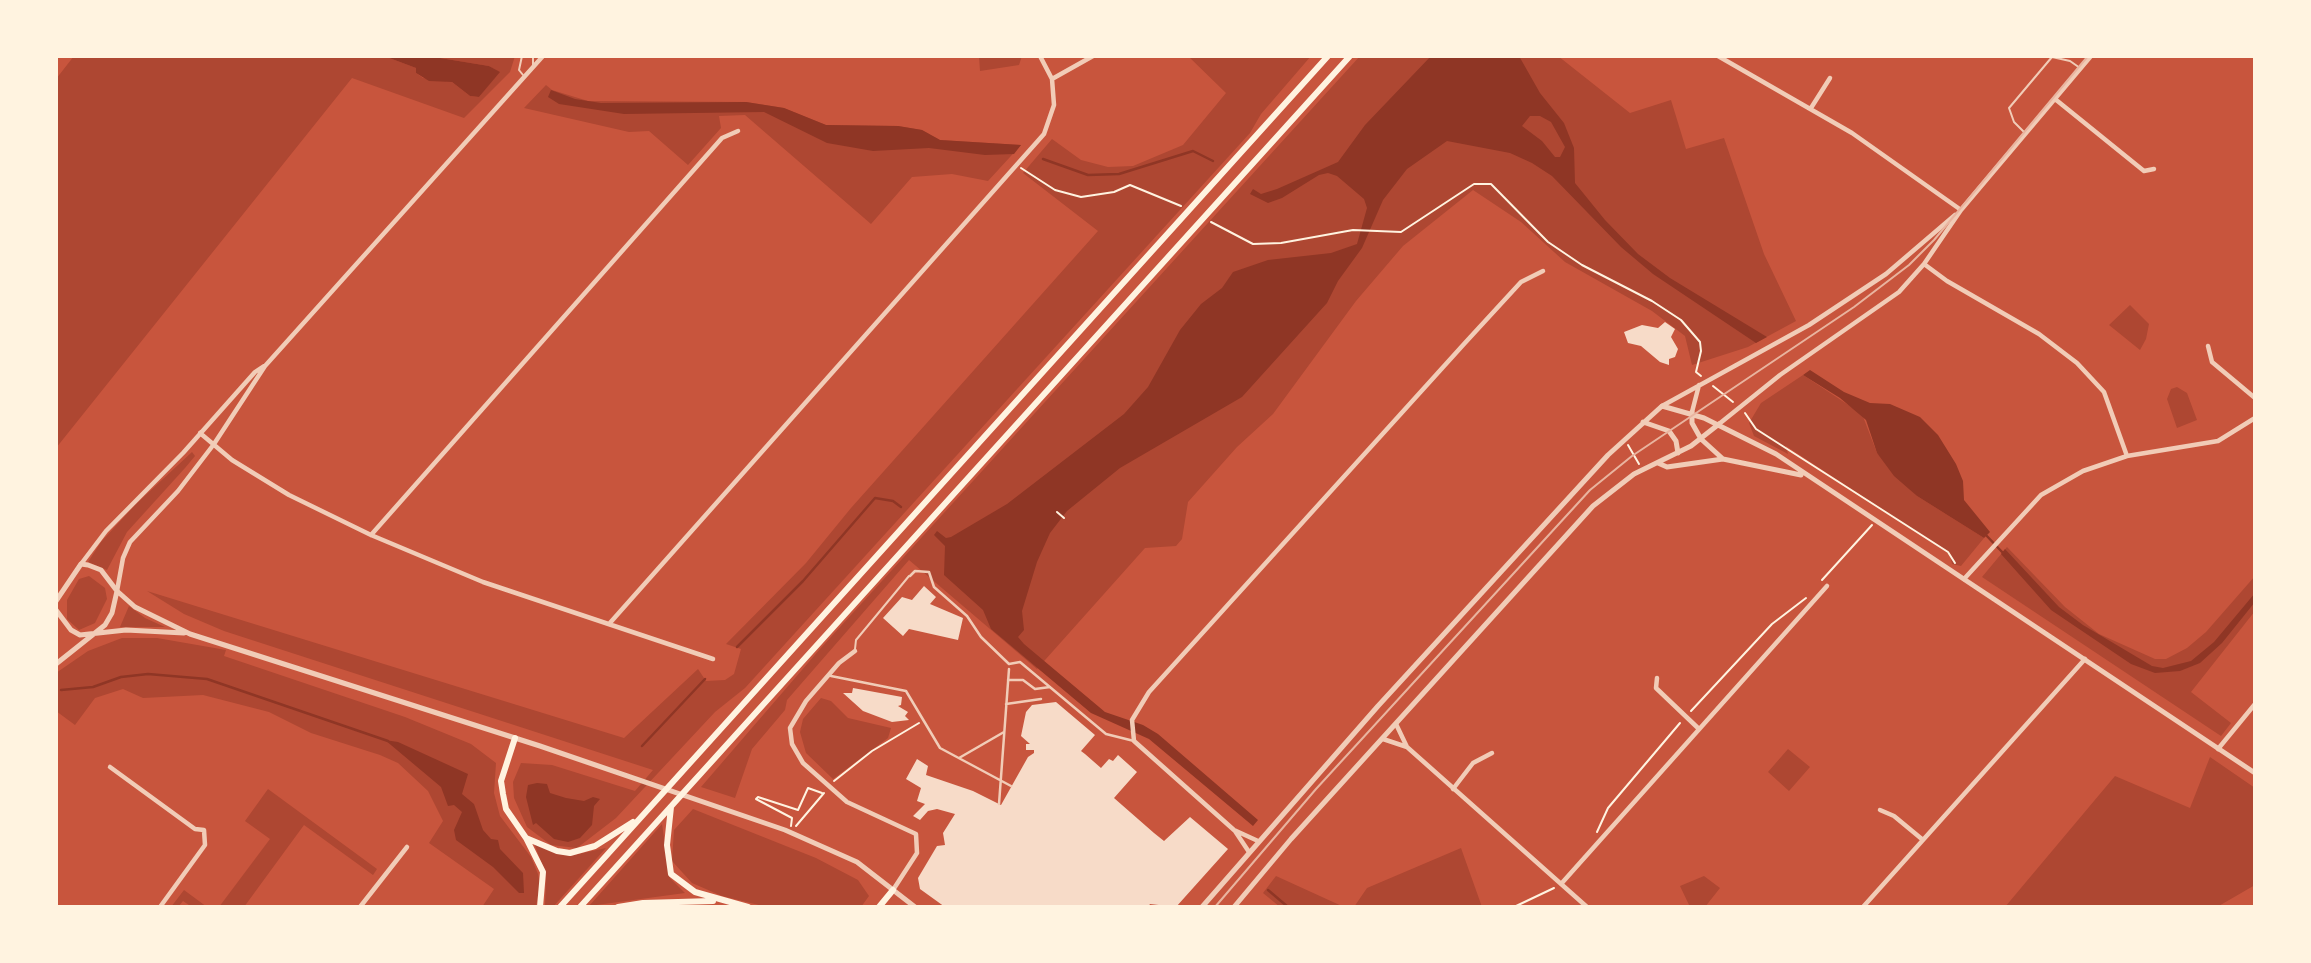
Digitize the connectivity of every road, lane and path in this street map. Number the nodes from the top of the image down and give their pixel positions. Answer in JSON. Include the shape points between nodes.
{"nodes":[{"id":1,"x":522,"y":56,"type":"edge"},
{"id":2,"x":533,"y":56,"type":"edge"},
{"id":3,"x":543,"y":56,"type":"edge"},
{"id":4,"x":1040,"y":56,"type":"edge"},
{"id":5,"x":1093,"y":56,"type":"edge"},
{"id":6,"x":1328,"y":56,"type":"edge"},
{"id":7,"x":1350,"y":56,"type":"edge"},
{"id":8,"x":1718,"y":56,"type":"edge"},
{"id":9,"x":2091,"y":56,"type":"edge"},
{"id":10,"x":1731,"y":59,"type":"edge"},
{"id":11,"x":534,"y":66,"type":"junction"},
{"id":12,"x":2081,"y":69,"type":"junction"},
{"id":13,"x":524,"y":77,"type":"junction"},
{"id":14,"x":1830,"y":78,"type":"dead end"},
{"id":15,"x":1052,"y":79,"type":"junction"},
{"id":16,"x":2054,"y":99,"type":"junction"},
{"id":17,"x":1811,"y":108,"type":"junction"},
{"id":18,"x":738,"y":131,"type":"dead end"},
{"id":19,"x":2026,"y":134,"type":"junction"},
{"id":20,"x":1018,"y":166,"type":"junction"},
{"id":21,"x":2154,"y":169,"type":"dead end"},
{"id":22,"x":1161,"y":196,"type":"dead end"},
{"id":23,"x":1961,"y":210,"type":"junction"},
{"id":24,"x":1233,"y":233,"type":"dead end"},
{"id":25,"x":1924,"y":264,"type":"junction"},
{"id":26,"x":1543,"y":271,"type":"dead end"},
{"id":27,"x":2208,"y":346,"type":"dead end"},
{"id":28,"x":265,"y":366,"type":"junction"},
{"id":29,"x":1706,"y":380,"type":"junction"},
{"id":30,"x":1699,"y":384,"type":"junction"},
{"id":31,"x":2255,"y":398,"type":"edge"},
{"id":32,"x":1662,"y":406,"type":"junction"},
{"id":33,"x":1739,"y":407,"type":"junction"},
{"id":34,"x":1692,"y":412,"type":"junction"},
{"id":35,"x":2255,"y":418,"type":"edge"},
{"id":36,"x":1643,"y":422,"type":"junction"},
{"id":37,"x":1719,"y":424,"type":"junction"},
{"id":38,"x":200,"y":433,"type":"junction"},
{"id":39,"x":1626,"y":437,"type":"junction"},
{"id":40,"x":1701,"y":439,"type":"junction"},
{"id":41,"x":214,"y":444,"type":"junction"},
{"id":42,"x":1678,"y":453,"type":"junction"},
{"id":43,"x":2127,"y":456,"type":"junction"},
{"id":44,"x":1723,"y":459,"type":"junction"},
{"id":45,"x":1658,"y":463,"type":"junction"},
{"id":46,"x":1642,"y":470,"type":"junction"},
{"id":47,"x":1804,"y":475,"type":"junction"},
{"id":48,"x":1057,"y":512,"type":"dead end"},
{"id":49,"x":1064,"y":518,"type":"dead end"},
{"id":50,"x":1876,"y":520,"type":"junction"},
{"id":51,"x":371,"y":534,"type":"junction"},
{"id":52,"x":81,"y":564,"type":"junction"},
{"id":53,"x":910,"y":576,"type":"joint"},
{"id":54,"x":1964,"y":579,"type":"junction"},
{"id":55,"x":1816,"y":586,"type":"dead end"},
{"id":56,"x":1827,"y":586,"type":"dead end"},
{"id":57,"x":117,"y":591,"type":"junction"},
{"id":58,"x":1809,"y":594,"type":"dead end"},
{"id":59,"x":56,"y":601,"type":"edge"},
{"id":60,"x":56,"y":610,"type":"edge"},
{"id":61,"x":609,"y":624,"type":"junction"},
{"id":62,"x":97,"y":634,"type":"junction"},
{"id":63,"x":190,"y":634,"type":"junction"},
{"id":64,"x":855,"y":651,"type":"joint"},
{"id":65,"x":713,"y":659,"type":"dead end"},
{"id":66,"x":2085,"y":659,"type":"junction"},
{"id":67,"x":56,"y":664,"type":"edge"},
{"id":68,"x":1009,"y":669,"type":"dead end"},
{"id":69,"x":828,"y":675,"type":"junction"},
{"id":70,"x":1657,"y":678,"type":"dead end"},
{"id":71,"x":1008,"y":680,"type":"junction"},
{"id":72,"x":1050,"y":687,"type":"junction"},
{"id":73,"x":1041,"y":699,"type":"dead end"},
{"id":74,"x":1006,"y":704,"type":"junction"},
{"id":75,"x":2255,"y":704,"type":"edge"},
{"id":76,"x":1686,"y":717,"type":"junction"},
{"id":77,"x":924,"y":721,"type":"junction"},
{"id":78,"x":1396,"y":724,"type":"junction"},
{"id":79,"x":1699,"y":729,"type":"junction"},
{"id":80,"x":1004,"y":732,"type":"junction"},
{"id":81,"x":514,"y":738,"type":"junction"},
{"id":82,"x":1383,"y":738,"type":"junction"},
{"id":83,"x":1134,"y":741,"type":"junction"},
{"id":84,"x":1407,"y":747,"type":"junction"},
{"id":85,"x":2218,"y":749,"type":"junction"},
{"id":86,"x":1492,"y":753,"type":"dead end"},
{"id":87,"x":959,"y":758,"type":"junction"},
{"id":88,"x":110,"y":767,"type":"dead end"},
{"id":89,"x":2255,"y":773,"type":"edge"},
{"id":90,"x":1001,"y":781,"type":"junction"},
{"id":91,"x":1011,"y":786,"type":"dead end"},
{"id":92,"x":828,"y":788,"type":"junction"},
{"id":93,"x":1452,"y":789,"type":"junction"},
{"id":94,"x":823,"y":794,"type":"junction"},
{"id":95,"x":999,"y":804,"type":"dead end"},
{"id":96,"x":671,"y":806,"type":"junction"},
{"id":97,"x":1880,"y":810,"type":"dead end"},
{"id":98,"x":638,"y":820,"type":"junction"},
{"id":99,"x":1234,"y":830,"type":"junction"},
{"id":100,"x":791,"y":832,"type":"junction"},
{"id":101,"x":526,"y":838,"type":"junction"},
{"id":102,"x":1593,"y":839,"type":"dead end"},
{"id":103,"x":1923,"y":840,"type":"junction"},
{"id":104,"x":1258,"y":841,"type":"junction"},
{"id":105,"x":407,"y":847,"type":"dead end"},
{"id":106,"x":1249,"y":852,"type":"junction"},
{"id":107,"x":1561,"y":884,"type":"junction"},
{"id":108,"x":893,"y":890,"type":"junction"},
{"id":109,"x":723,"y":901,"type":"junction"},
{"id":110,"x":160,"y":907,"type":"edge"},
{"id":111,"x":360,"y":907,"type":"edge"},
{"id":112,"x":540,"y":907,"type":"edge"},
{"id":113,"x":560,"y":907,"type":"edge"},
{"id":114,"x":580,"y":907,"type":"edge"},
{"id":115,"x":618,"y":907,"type":"edge"},
{"id":116,"x":748,"y":907,"type":"edge"},
{"id":117,"x":879,"y":907,"type":"edge"},
{"id":118,"x":915,"y":907,"type":"edge"},
{"id":119,"x":1202,"y":907,"type":"edge"},
{"id":120,"x":1234,"y":907,"type":"edge"},
{"id":121,"x":1514,"y":907,"type":"edge"},
{"id":122,"x":1587,"y":907,"type":"edge"},
{"id":123,"x":1863,"y":907,"type":"edge"}],
"edges":[{"from":1,"to":13,"type":"lane","via":[[519,70]]},
{"from":2,"to":11,"type":"lane"},
{"from":3,"to":11,"type":"street"},
{"from":4,"to":15,"type":"street"},
{"from":5,"to":15,"type":"street"},
{"from":6,"to":98,"type":"main road"},
{"from":7,"to":96,"type":"main road"},
{"from":8,"to":10,"type":"street"},
{"from":9,"to":12,"type":"street"},
{"from":10,"to":17,"type":"street"},
{"from":11,"to":13,"type":"street"},
{"from":12,"to":16,"type":"street"},
{"from":12,"to":19,"type":"lane","via":[[2052,57],[2009,108]]},
{"from":13,"to":28,"type":"street"},
{"from":14,"to":17,"type":"street"},
{"from":15,"to":20,"type":"street","via":[[1051,117],[1044,134]]},
{"from":16,"to":19,"type":"street"},
{"from":16,"to":21,"type":"street","via":[[2144,171]]},
{"from":17,"to":23,"type":"street"},
{"from":18,"to":51,"type":"street","via":[[722,138]]},
{"from":19,"to":23,"type":"street"},
{"from":20,"to":22,"type":"path","via":[[1055,190],[1080,197],[1130,185]]},
{"from":20,"to":61,"type":"street"},
{"from":23,"to":25,"type":"street"},
{"from":23,"to":29,"type":"street","via":[[1869,286],[1781,342]]},
{"from":24,"to":29,"type":"path","via":[[1253,244],[1353,230],[1386,234],[1415,226],[1474,184],[1491,184],[1548,242],[1681,320],[1700,342],[1696,372]]},
{"from":25,"to":33,"type":"street","via":[[1883,304]]},
{"from":25,"to":43,"type":"street","via":[[2039,334],[2077,363],[2104,393]]},
{"from":26,"to":83,"type":"street","via":[[1521,282],[1149,692],[1132,720]]},
{"from":27,"to":31,"type":"street","via":[[2212,362]]},
{"from":28,"to":38,"type":"street"},
{"from":28,"to":41,"type":"street"},
{"from":29,"to":30,"type":"street"},
{"from":29,"to":33,"type":"path"},
{"from":30,"to":32,"type":"street"},
{"from":30,"to":34,"type":"street"},
{"from":32,"to":34,"type":"street"},
{"from":32,"to":36,"type":"street"},
{"from":33,"to":37,"type":"street"},
{"from":33,"to":54,"type":"path","via":[[1756,429],[1948,552]]},
{"from":34,"to":37,"type":"street"},
{"from":34,"to":40,"type":"street","via":[[1692,424]]},
{"from":35,"to":43,"type":"street","via":[[2218,441]]},
{"from":36,"to":39,"type":"street"},
{"from":36,"to":42,"type":"street","via":[[1670,431]]},
{"from":37,"to":40,"type":"street"},
{"from":37,"to":47,"type":"street","via":[[1776,454]]},
{"from":38,"to":41,"type":"street"},
{"from":38,"to":52,"type":"street","via":[[106,531]]},
{"from":39,"to":46,"type":"path"},
{"from":39,"to":104,"type":"street"},
{"from":40,"to":42,"type":"street"},
{"from":40,"to":44,"type":"street"},
{"from":41,"to":51,"type":"street","via":[[289,495]]},
{"from":41,"to":57,"type":"street","via":[[130,542]]},
{"from":42,"to":45,"type":"street"},
{"from":43,"to":54,"type":"street","via":[[2083,471],[2041,495]]},
{"from":44,"to":45,"type":"street","via":[[1667,467]]},
{"from":44,"to":47,"type":"street"},
{"from":45,"to":46,"type":"street"},
{"from":46,"to":78,"type":"street","via":[[1593,506]]},
{"from":47,"to":50,"type":"street"},
{"from":48,"to":49,"type":"path"},
{"from":50,"to":54,"type":"street"},
{"from":50,"to":55,"type":"path"},
{"from":51,"to":61,"type":"street","via":[[484,582]]},
{"from":52,"to":57,"type":"street","via":[[102,570]]},
{"from":52,"to":59,"type":"street"},
{"from":53,"to":64,"type":"lane","via":[[856,640]]},
{"from":53,"to":72,"type":"street","via":[[915,571],[929,572],[934,587],[1009,664],[1020,662]]},
{"from":54,"to":66,"type":"street"},
{"from":56,"to":79,"type":"street"},
{"from":57,"to":62,"type":"street","via":[[113,613]]},
{"from":57,"to":63,"type":"street","via":[[148,615]]},
{"from":58,"to":76,"type":"path","via":[[1772,624]]},
{"from":60,"to":62,"type":"street","via":[[71,630],[80,635]]},
{"from":61,"to":65,"type":"street"},
{"from":62,"to":63,"type":"street","via":[[126,630]]},
{"from":62,"to":67,"type":"street"},
{"from":63,"to":81,"type":"street"},
{"from":64,"to":69,"type":"street"},
{"from":66,"to":85,"type":"street"},
{"from":66,"to":103,"type":"street"},
{"from":68,"to":71,"type":"street"},
{"from":69,"to":77,"type":"street","via":[[906,691]]},
{"from":69,"to":92,"type":"street","via":[[790,728],[792,744],[803,764]]},
{"from":70,"to":76,"type":"street","via":[[1656,688]]},
{"from":71,"to":72,"type":"street","via":[[1023,680],[1035,689]]},
{"from":71,"to":74,"type":"street"},
{"from":72,"to":83,"type":"street","via":[[1106,734]]},
{"from":73,"to":74,"type":"street"},
{"from":74,"to":80,"type":"street"},
{"from":75,"to":85,"type":"street"},
{"from":76,"to":79,"type":"street"},
{"from":76,"to":102,"type":"path","via":[[1608,808]]},
{"from":77,"to":87,"type":"street","via":[[940,748]]},
{"from":77,"to":92,"type":"path","via":[[873,751]]},
{"from":78,"to":82,"type":"street"},
{"from":78,"to":84,"type":"street"},
{"from":79,"to":107,"type":"street"},
{"from":80,"to":87,"type":"street"},
{"from":80,"to":90,"type":"street"},
{"from":81,"to":100,"type":"street"},
{"from":81,"to":101,"type":"main road","via":[[502,781],[506,809]]},
{"from":82,"to":84,"type":"street"},
{"from":82,"to":120,"type":"street"},
{"from":83,"to":99,"type":"street"},
{"from":84,"to":93,"type":"street"},
{"from":85,"to":89,"type":"street"},
{"from":86,"to":93,"type":"street","via":[[1473,763]]},
{"from":87,"to":90,"type":"street"},
{"from":88,"to":110,"type":"street","via":[[195,829],[204,830],[205,845]]},
{"from":90,"to":91,"type":"street"},
{"from":90,"to":95,"type":"street"},
{"from":92,"to":94,"type":"path"},
{"from":92,"to":108,"type":"street","via":[[861,810],[916,834],[917,853]]},
{"from":93,"to":107,"type":"street"},
{"from":94,"to":100,"type":"path"},
{"from":94,"to":100,"type":"path","via":[[808,788],[798,810],[756,799],[792,818]]},
{"from":96,"to":109,"type":"main road","via":[[667,845],[671,874],[695,892]]},
{"from":96,"to":114,"type":"main road"},
{"from":97,"to":103,"type":"street"},
{"from":98,"to":101,"type":"main road","via":[[595,846],[570,853]]},
{"from":98,"to":113,"type":"main road"},
{"from":99,"to":104,"type":"street"},
{"from":99,"to":106,"type":"street"},
{"from":100,"to":108,"type":"street","via":[[857,862]]},
{"from":101,"to":112,"type":"main road","via":[[543,872]]},
{"from":103,"to":123,"type":"street"},
{"from":104,"to":106,"type":"street"},
{"from":105,"to":111,"type":"street"},
{"from":106,"to":119,"type":"street"},
{"from":107,"to":121,"type":"path"},
{"from":107,"to":122,"type":"street"},
{"from":108,"to":117,"type":"main road"},
{"from":108,"to":118,"type":"street"},
{"from":109,"to":115,"type":"main road"},
{"from":109,"to":116,"type":"main road"}]}
